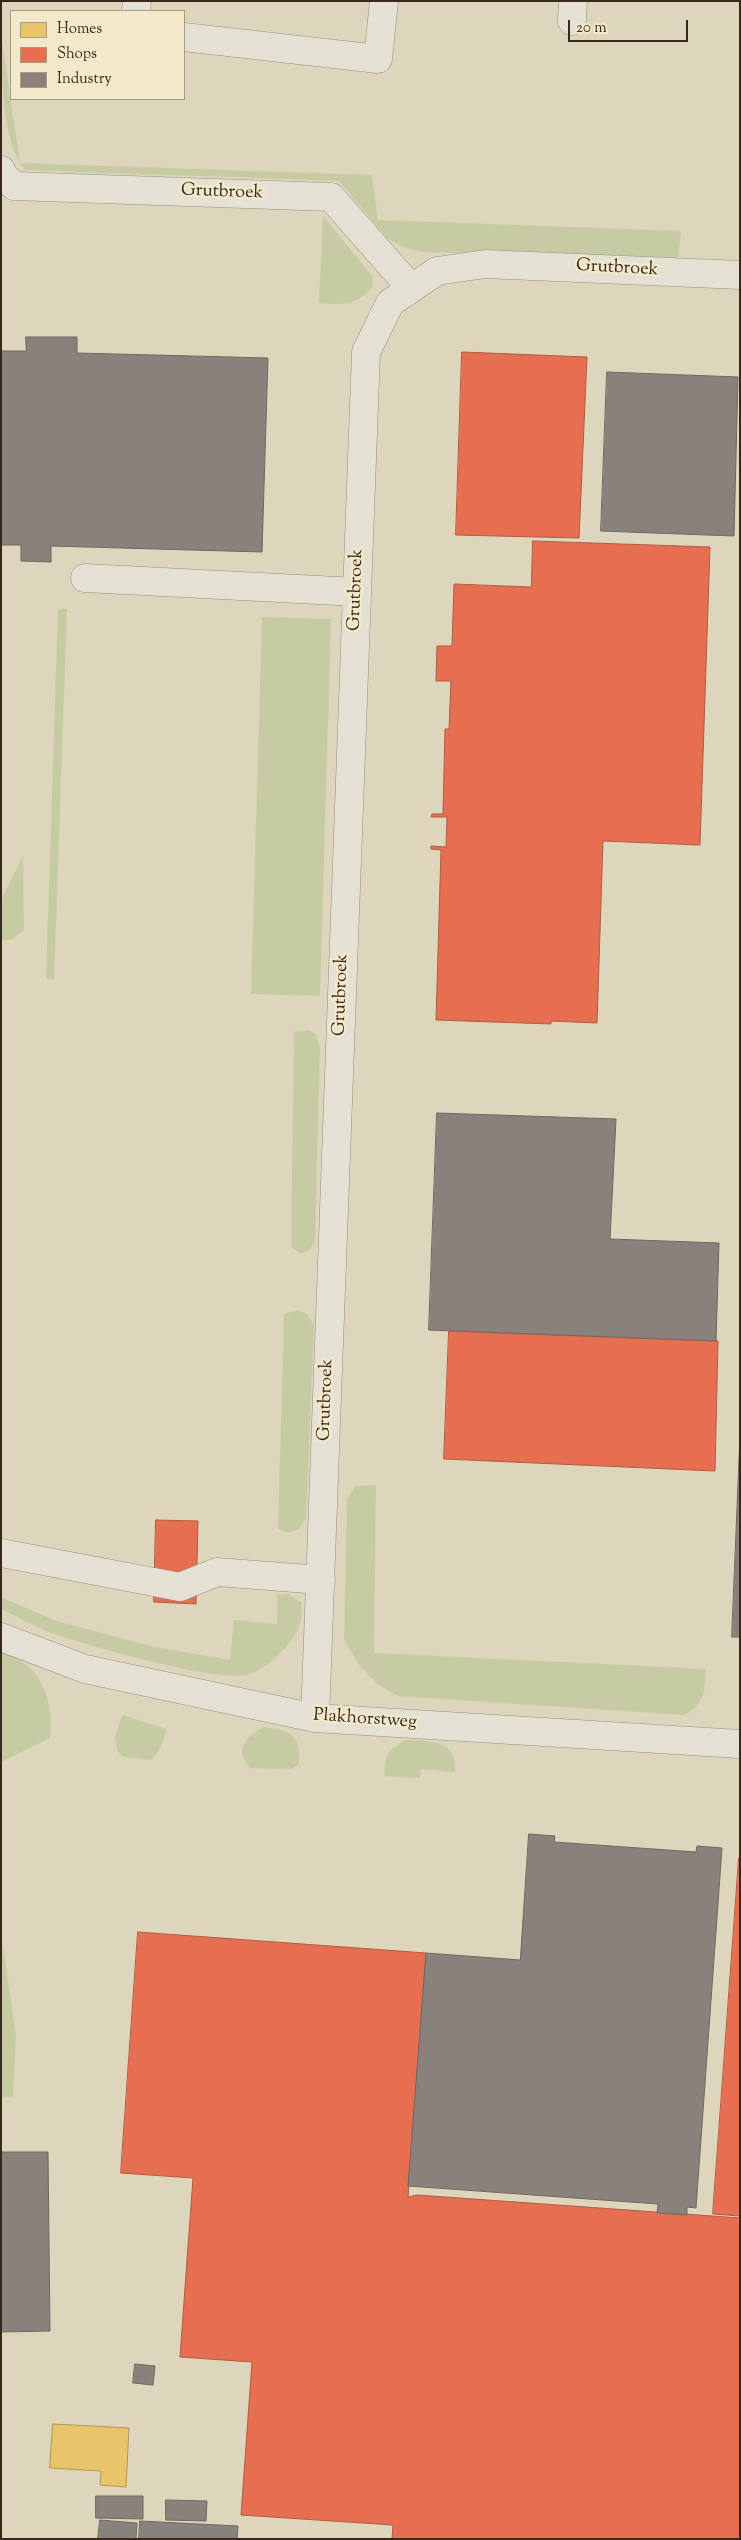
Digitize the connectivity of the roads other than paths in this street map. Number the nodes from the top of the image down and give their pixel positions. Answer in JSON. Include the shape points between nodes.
{"nodes":[{"id":1,"x":384,"y":1,"type":"edge"},
{"id":2,"x":185,"y":37,"type":"edge"},
{"id":3,"x":1,"y":170,"type":"edge"},
{"id":4,"x":740,"y":275,"type":"edge"},
{"id":5,"x":411,"y":288,"type":"junction"},
{"id":6,"x":85,"y":578,"type":"dead end"},
{"id":7,"x":357,"y":592,"type":"junction"},
{"id":8,"x":1,"y":1552,"type":"edge"},
{"id":9,"x":320,"y":1580,"type":"junction"},
{"id":10,"x":1,"y":1637,"type":"edge"},
{"id":11,"x":316,"y":1718,"type":"junction"},
{"id":12,"x":740,"y":1744,"type":"edge"}],
"edges":[{"from":1,"to":2,"type":"street","via":[[378,58]]},
{"from":3,"to":5,"type":"street","name":"Grutbroek","via":[[14,186],[331,197]]},
{"from":4,"to":5,"type":"street","name":"Grutbroek","via":[[485,264],[436,271]]},
{"from":5,"to":7,"type":"street","name":"Grutbroek","via":[[390,303],[366,352]]},
{"from":6,"to":7,"type":"street"},
{"from":7,"to":9,"type":"street","name":"Grutbroek"},
{"from":8,"to":9,"type":"street","via":[[180,1587],[217,1572]]},
{"from":9,"to":11,"type":"street","name":"Grutbroek"},
{"from":10,"to":11,"type":"street","name":"Plakhorstweg","via":[[85,1669]]},
{"from":11,"to":12,"type":"street","name":"Plakhorstweg"}]}
